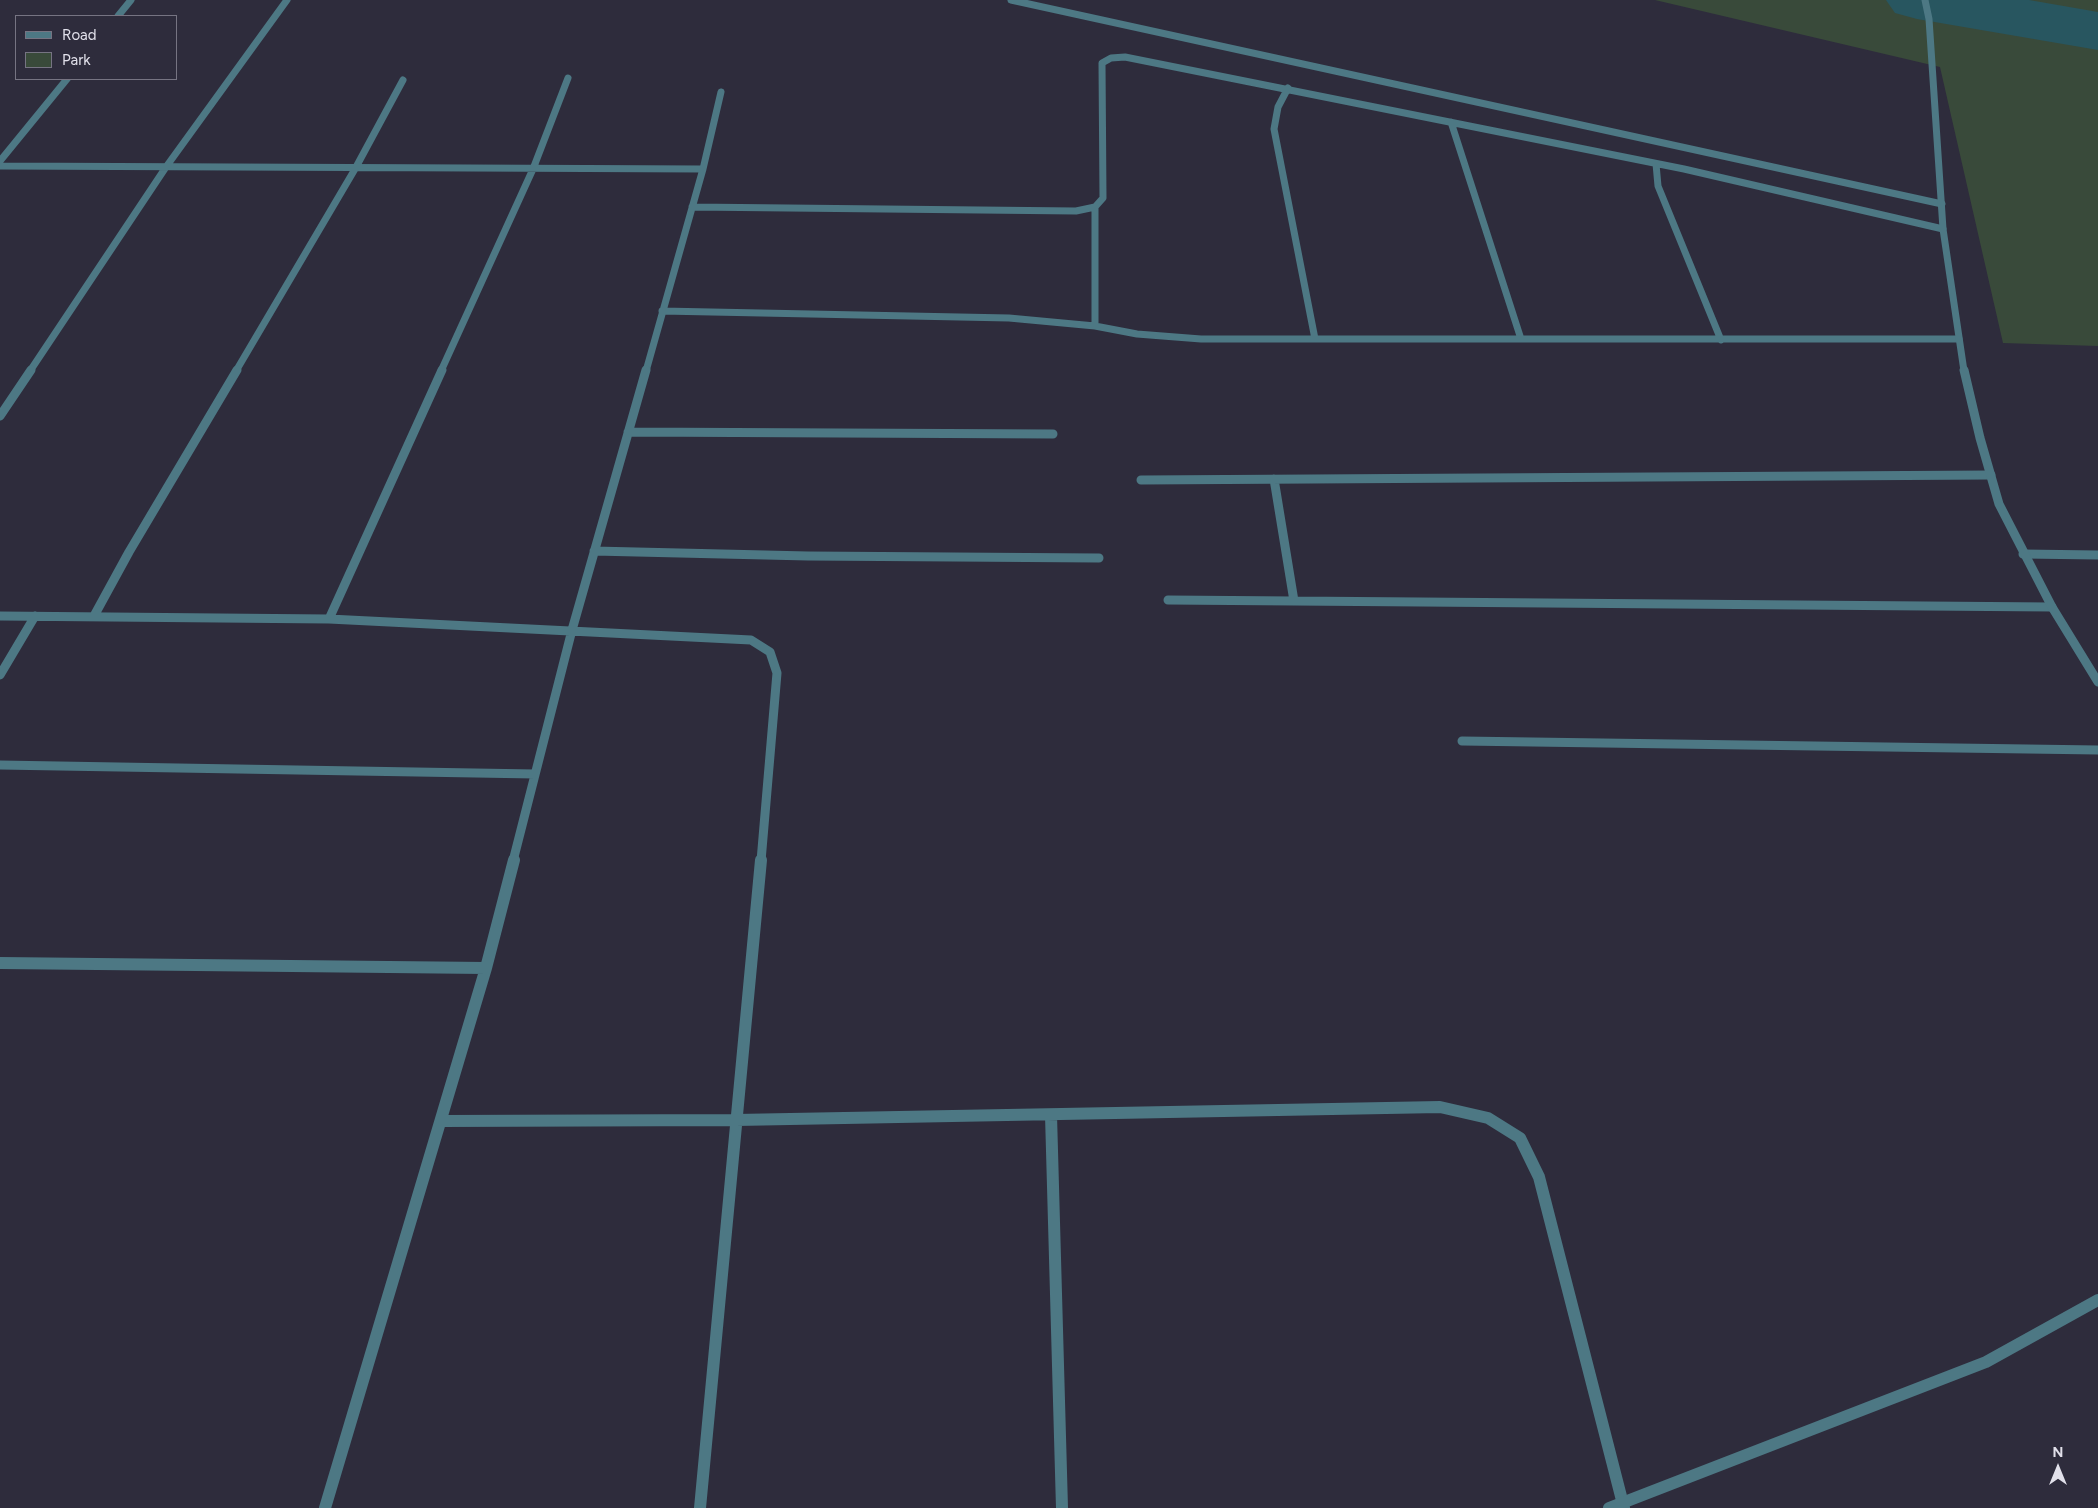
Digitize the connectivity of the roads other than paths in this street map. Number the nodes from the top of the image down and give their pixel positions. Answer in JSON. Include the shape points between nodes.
{"nodes":[{"id":1,"x":131,"y":0,"type":"edge"},
{"id":2,"x":287,"y":0,"type":"edge"},
{"id":3,"x":1011,"y":0,"type":"edge"},
{"id":4,"x":1925,"y":0,"type":"edge"},
{"id":5,"x":119,"y":15,"type":"edge"},
{"id":6,"x":568,"y":78,"type":"dead end"},
{"id":7,"x":66,"y":80,"type":"edge"},
{"id":8,"x":403,"y":80,"type":"dead end"},
{"id":9,"x":1288,"y":88,"type":"junction"},
{"id":10,"x":721,"y":92,"type":"dead end"},
{"id":11,"x":1451,"y":122,"type":"junction"},
{"id":12,"x":0,"y":161,"type":"edge"},
{"id":13,"x":1656,"y":164,"type":"junction"},
{"id":14,"x":0,"y":166,"type":"edge"},
{"id":15,"x":166,"y":167,"type":"junction"},
{"id":16,"x":355,"y":169,"type":"junction"},
{"id":17,"x":533,"y":169,"type":"junction"},
{"id":18,"x":703,"y":170,"type":"junction"},
{"id":19,"x":1942,"y":204,"type":"junction"},
{"id":20,"x":692,"y":207,"type":"junction"},
{"id":21,"x":1095,"y":207,"type":"junction"},
{"id":22,"x":1943,"y":229,"type":"junction"},
{"id":23,"x":662,"y":311,"type":"junction"},
{"id":24,"x":1094,"y":326,"type":"junction"},
{"id":25,"x":1315,"y":339,"type":"junction"},
{"id":26,"x":1521,"y":339,"type":"junction"},
{"id":27,"x":1959,"y":339,"type":"junction"},
{"id":28,"x":1721,"y":340,"type":"junction"},
{"id":29,"x":0,"y":416,"type":"edge"},
{"id":30,"x":628,"y":432,"type":"junction"},
{"id":31,"x":1053,"y":434,"type":"dead end"},
{"id":32,"x":1991,"y":475,"type":"junction"},
{"id":33,"x":1274,"y":479,"type":"junction"},
{"id":34,"x":1141,"y":480,"type":"dead end"},
{"id":35,"x":594,"y":551,"type":"junction"},
{"id":36,"x":2023,"y":554,"type":"junction"},
{"id":37,"x":2098,"y":555,"type":"edge"},
{"id":38,"x":1100,"y":558,"type":"dead end"},
{"id":39,"x":1168,"y":600,"type":"dead end"},
{"id":40,"x":1294,"y":601,"type":"junction"},
{"id":41,"x":2052,"y":607,"type":"junction"},
{"id":42,"x":0,"y":616,"type":"edge"},
{"id":43,"x":35,"y":616,"type":"junction"},
{"id":44,"x":94,"y":616,"type":"junction"},
{"id":45,"x":329,"y":619,"type":"junction"},
{"id":46,"x":572,"y":630,"type":"junction"},
{"id":47,"x":0,"y":675,"type":"edge"},
{"id":48,"x":2098,"y":682,"type":"edge"},
{"id":49,"x":1462,"y":741,"type":"dead end"},
{"id":50,"x":2098,"y":750,"type":"edge"},
{"id":51,"x":0,"y":765,"type":"edge"},
{"id":52,"x":535,"y":774,"type":"junction"},
{"id":53,"x":0,"y":963,"type":"edge"},
{"id":54,"x":486,"y":968,"type":"junction"},
{"id":55,"x":1051,"y":1115,"type":"junction"},
{"id":56,"x":736,"y":1120,"type":"junction"},
{"id":57,"x":442,"y":1121,"type":"junction"},
{"id":58,"x":2098,"y":1300,"type":"edge"},
{"id":59,"x":1624,"y":1506,"type":"edge"},
{"id":60,"x":325,"y":1508,"type":"edge"},
{"id":61,"x":700,"y":1508,"type":"edge"},
{"id":62,"x":1062,"y":1508,"type":"edge"},
{"id":63,"x":1609,"y":1508,"type":"edge"}],
"edges":[{"from":1,"to":5,"type":"street"},
{"from":2,"to":15,"type":"street"},
{"from":3,"to":19,"type":"street"},
{"from":4,"to":19,"type":"street"},
{"from":6,"to":17,"type":"street"},
{"from":7,"to":12,"type":"street"},
{"from":8,"to":16,"type":"street"},
{"from":9,"to":11,"type":"street"},
{"from":9,"to":21,"type":"street","via":[[1134,58],[1111,58],[1102,63],[1103,198]]},
{"from":9,"to":25,"type":"street","via":[[1278,106],[1274,129]]},
{"from":10,"to":18,"type":"street"},
{"from":11,"to":13,"type":"street"},
{"from":11,"to":26,"type":"street"},
{"from":13,"to":22,"type":"street"},
{"from":13,"to":28,"type":"street","via":[[1658,186]]},
{"from":14,"to":15,"type":"street"},
{"from":15,"to":16,"type":"street"},
{"from":15,"to":29,"type":"street"},
{"from":16,"to":17,"type":"street"},
{"from":16,"to":44,"type":"street"},
{"from":17,"to":18,"type":"street"},
{"from":17,"to":45,"type":"street"},
{"from":18,"to":20,"type":"street"},
{"from":19,"to":22,"type":"street"},
{"from":20,"to":21,"type":"street","via":[[1066,211]]},
{"from":20,"to":23,"type":"street"},
{"from":21,"to":24,"type":"street"},
{"from":22,"to":27,"type":"street"},
{"from":23,"to":24,"type":"street","via":[[1009,318]]},
{"from":23,"to":30,"type":"street"},
{"from":24,"to":25,"type":"street","via":[[1137,334],[1200,339]]},
{"from":25,"to":26,"type":"street"},
{"from":26,"to":28,"type":"street"},
{"from":27,"to":28,"type":"street"},
{"from":27,"to":32,"type":"street"},
{"from":30,"to":31,"type":"street"},
{"from":30,"to":35,"type":"street"},
{"from":32,"to":33,"type":"street"},
{"from":32,"to":36,"type":"street","via":[[1998,504]]},
{"from":33,"to":34,"type":"street"},
{"from":33,"to":40,"type":"street"},
{"from":35,"to":38,"type":"street"},
{"from":35,"to":46,"type":"street"},
{"from":36,"to":37,"type":"street"},
{"from":36,"to":41,"type":"street"},
{"from":39,"to":40,"type":"street"},
{"from":40,"to":41,"type":"street"},
{"from":41,"to":48,"type":"street"},
{"from":42,"to":43,"type":"street"},
{"from":43,"to":44,"type":"street"},
{"from":43,"to":47,"type":"street"},
{"from":44,"to":45,"type":"street"},
{"from":45,"to":46,"type":"street"},
{"from":46,"to":52,"type":"street"},
{"from":46,"to":56,"type":"street","via":[[751,640],[770,652],[777,673]]},
{"from":49,"to":50,"type":"street"},
{"from":51,"to":52,"type":"street"},
{"from":52,"to":54,"type":"street"},
{"from":53,"to":54,"type":"street"},
{"from":54,"to":57,"type":"street"},
{"from":55,"to":56,"type":"street"},
{"from":55,"to":59,"type":"street","via":[[1440,1107],[1488,1118],[1520,1138],[1539,1176]]},
{"from":55,"to":62,"type":"street"},
{"from":56,"to":57,"type":"street"},
{"from":56,"to":61,"type":"street"},
{"from":57,"to":60,"type":"street"},
{"from":58,"to":59,"type":"street","via":[[1986,1362]]},
{"from":59,"to":63,"type":"street"}]}
